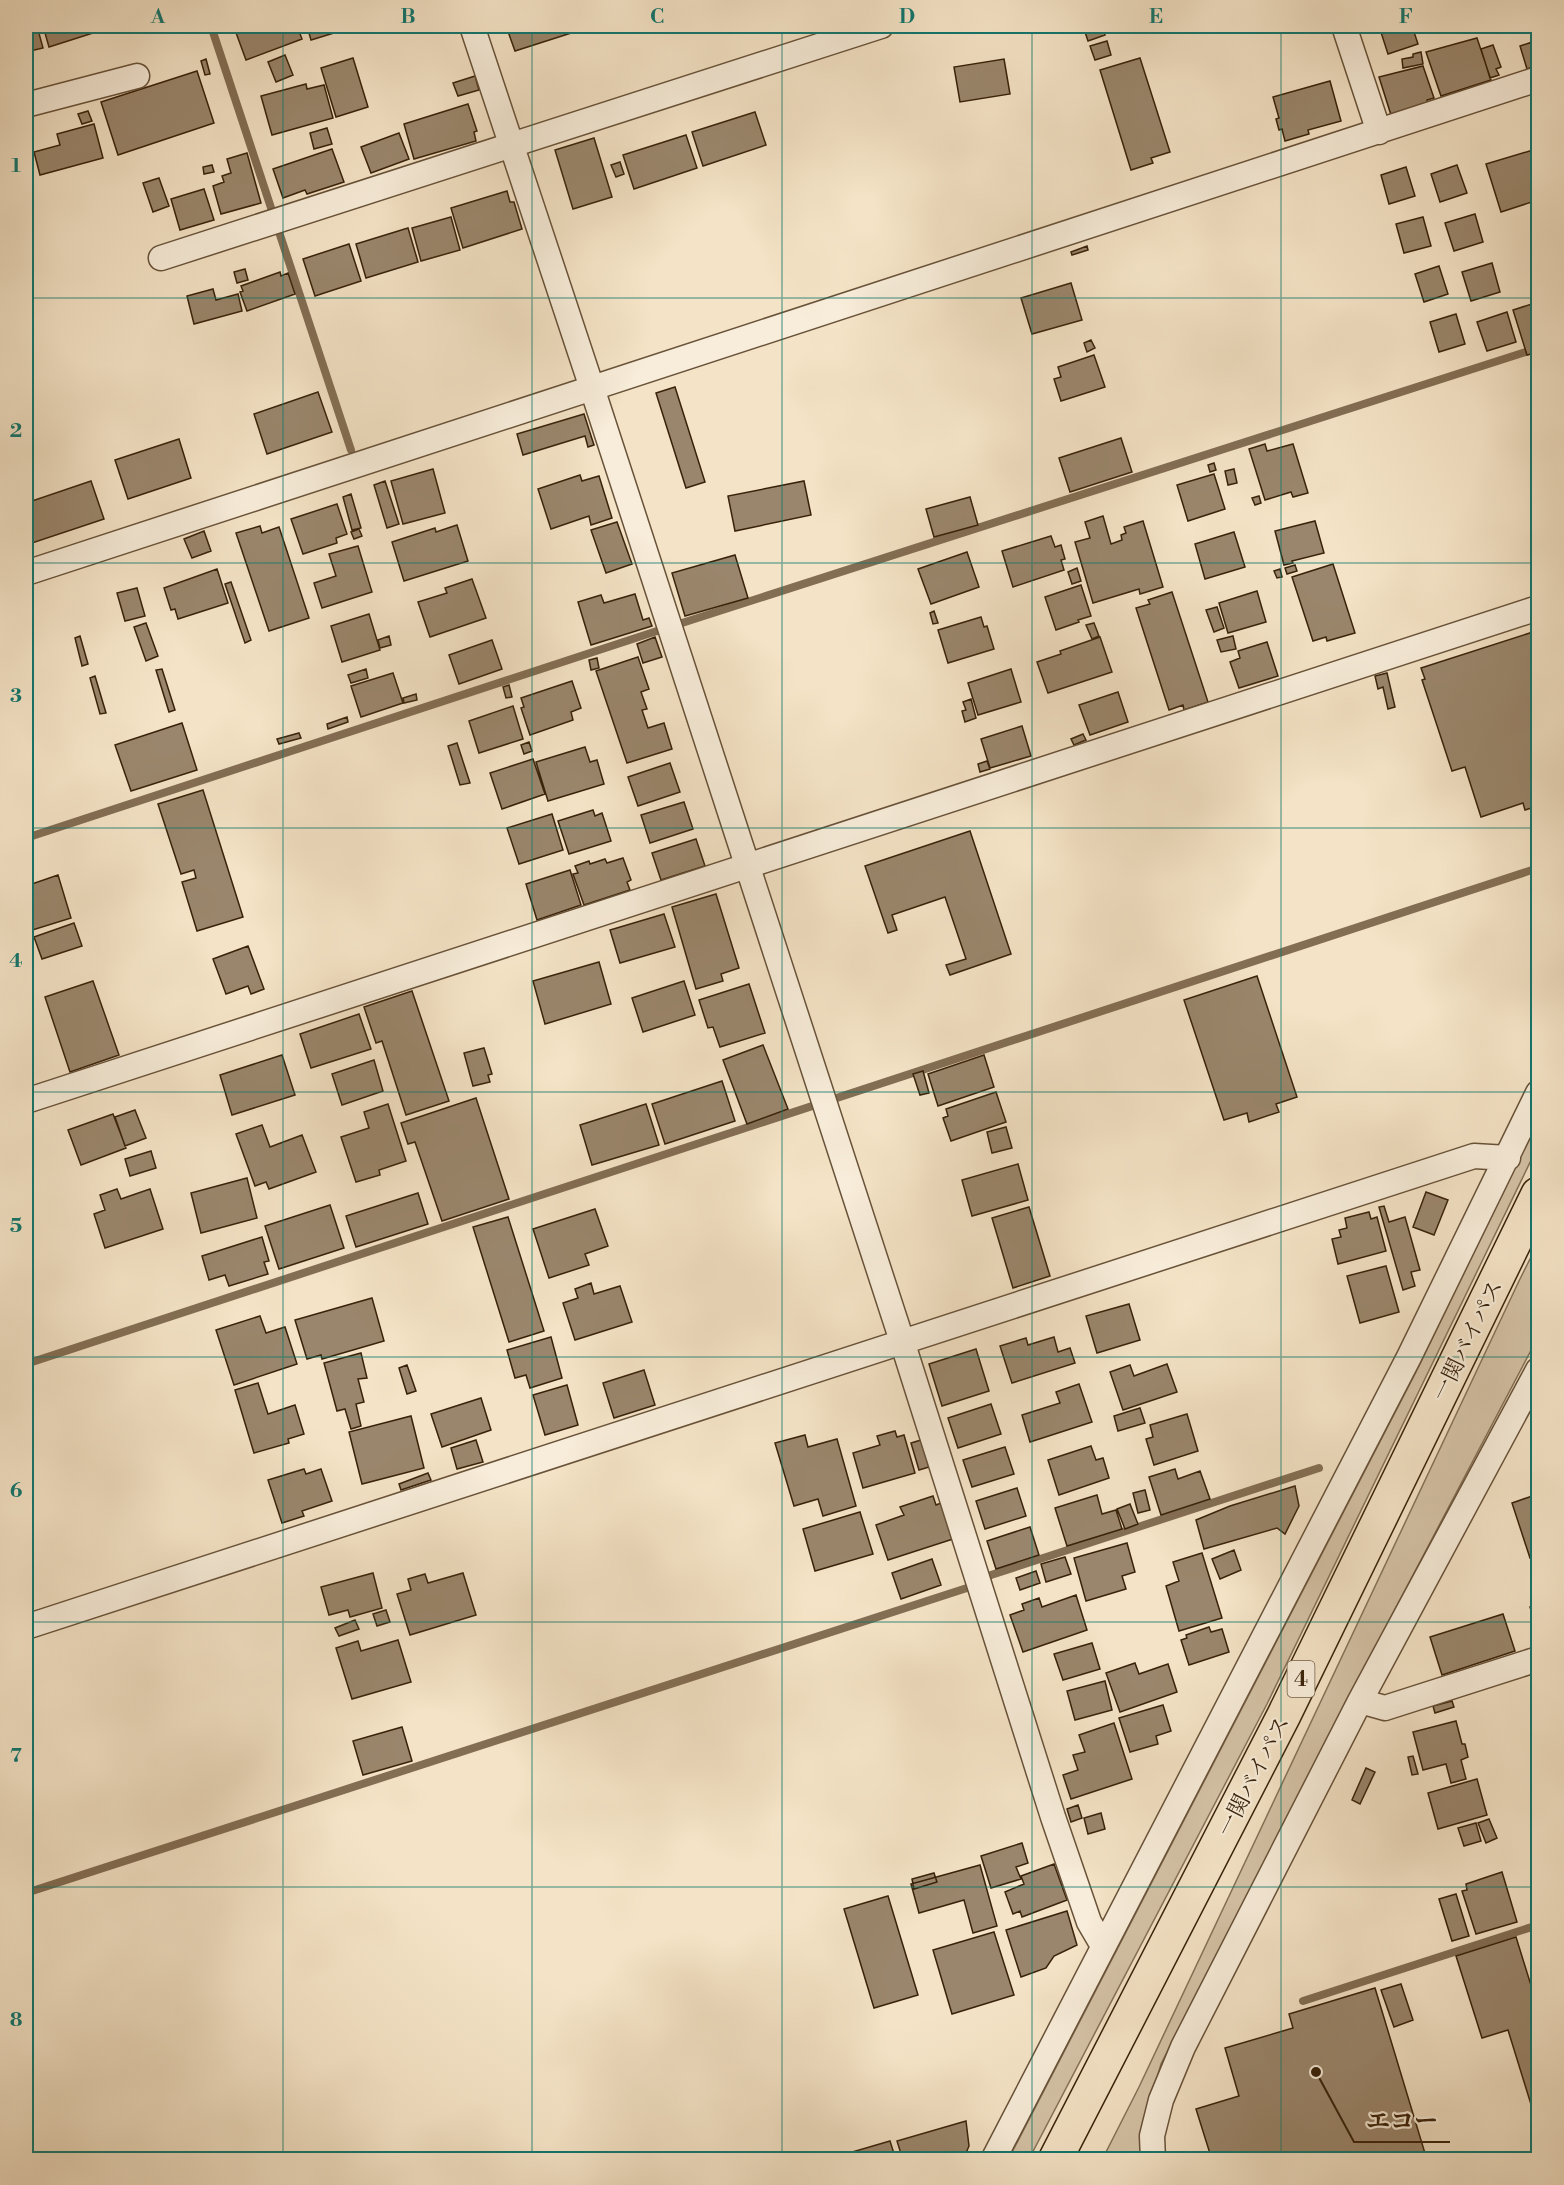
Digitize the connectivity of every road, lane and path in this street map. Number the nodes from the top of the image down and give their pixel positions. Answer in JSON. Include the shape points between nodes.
{"nodes":[{"id":1,"x":472,"y":26,"type":"edge"},
{"id":2,"x":882,"y":26,"type":"edge"},
{"id":3,"x":1344,"y":26,"type":"edge"},
{"id":4,"x":137,"y":76,"type":"dead end"},
{"id":5,"x":1539,"y":79,"type":"edge"},
{"id":6,"x":26,"y":105,"type":"edge"},
{"id":7,"x":1379,"y":132,"type":"junction"},
{"id":8,"x":512,"y":144,"type":"junction"},
{"id":9,"x":161,"y":258,"type":"dead end"},
{"id":10,"x":592,"y":388,"type":"junction"},
{"id":11,"x":26,"y":573,"type":"edge"},
{"id":12,"x":1539,"y":608,"type":"edge"},
{"id":13,"x":747,"y":867,"type":"junction"},
{"id":14,"x":1539,"y":1093,"type":"edge"},
{"id":15,"x":26,"y":1101,"type":"edge"},
{"id":16,"x":1508,"y":1158,"type":"junction"},
{"id":17,"x":1539,"y":1194,"type":"edge"},
{"id":18,"x":902,"y":1341,"type":"junction"},
{"id":19,"x":1539,"y":1370,"type":"edge"},
{"id":20,"x":26,"y":1627,"type":"edge"},
{"id":21,"x":1539,"y":1659,"type":"edge"},
{"id":22,"x":1360,"y":1701,"type":"junction"},
{"id":23,"x":1284,"y":1715,"type":"junction"},
{"id":24,"x":1103,"y":1946,"type":"junction"},
{"id":25,"x":993,"y":2160,"type":"edge"},
{"id":26,"x":1054,"y":2160,"type":"edge"},
{"id":27,"x":1080,"y":2160,"type":"edge"},
{"id":28,"x":1153,"y":2160,"type":"edge"}],
"edges":[{"from":1,"to":8,"type":"street"},
{"from":2,"to":8,"type":"street"},
{"from":3,"to":7,"type":"street"},
{"from":4,"to":6,"type":"street"},
{"from":5,"to":7,"type":"street"},
{"from":7,"to":10,"type":"street"},
{"from":8,"to":9,"type":"street"},
{"from":8,"to":10,"type":"street"},
{"from":10,"to":11,"type":"street"},
{"from":10,"to":13,"type":"street"},
{"from":12,"to":13,"type":"street"},
{"from":13,"to":15,"type":"street"},
{"from":13,"to":18,"type":"street"},
{"from":14,"to":16,"type":"street"},
{"from":16,"to":18,"type":"street","via":[[1474,1156]]},
{"from":16,"to":24,"type":"street"},
{"from":17,"to":23,"type":"highway","name":"一関バイパス","number":"4"},
{"from":18,"to":20,"type":"street"},
{"from":18,"to":24,"type":"street","via":[[1053,1817],[1089,1922]]},
{"from":19,"to":22,"type":"street"},
{"from":21,"to":22,"type":"street","via":[[1385,1708]]},
{"from":22,"to":28,"type":"street","via":[[1183,2047],[1161,2100],[1152,2136]]},
{"from":23,"to":26,"type":"highway","name":"一関バイパス","number":"4"},
{"from":23,"to":27,"type":"highway","via":[[1234,1845]]},
{"from":24,"to":25,"type":"street"}]}
